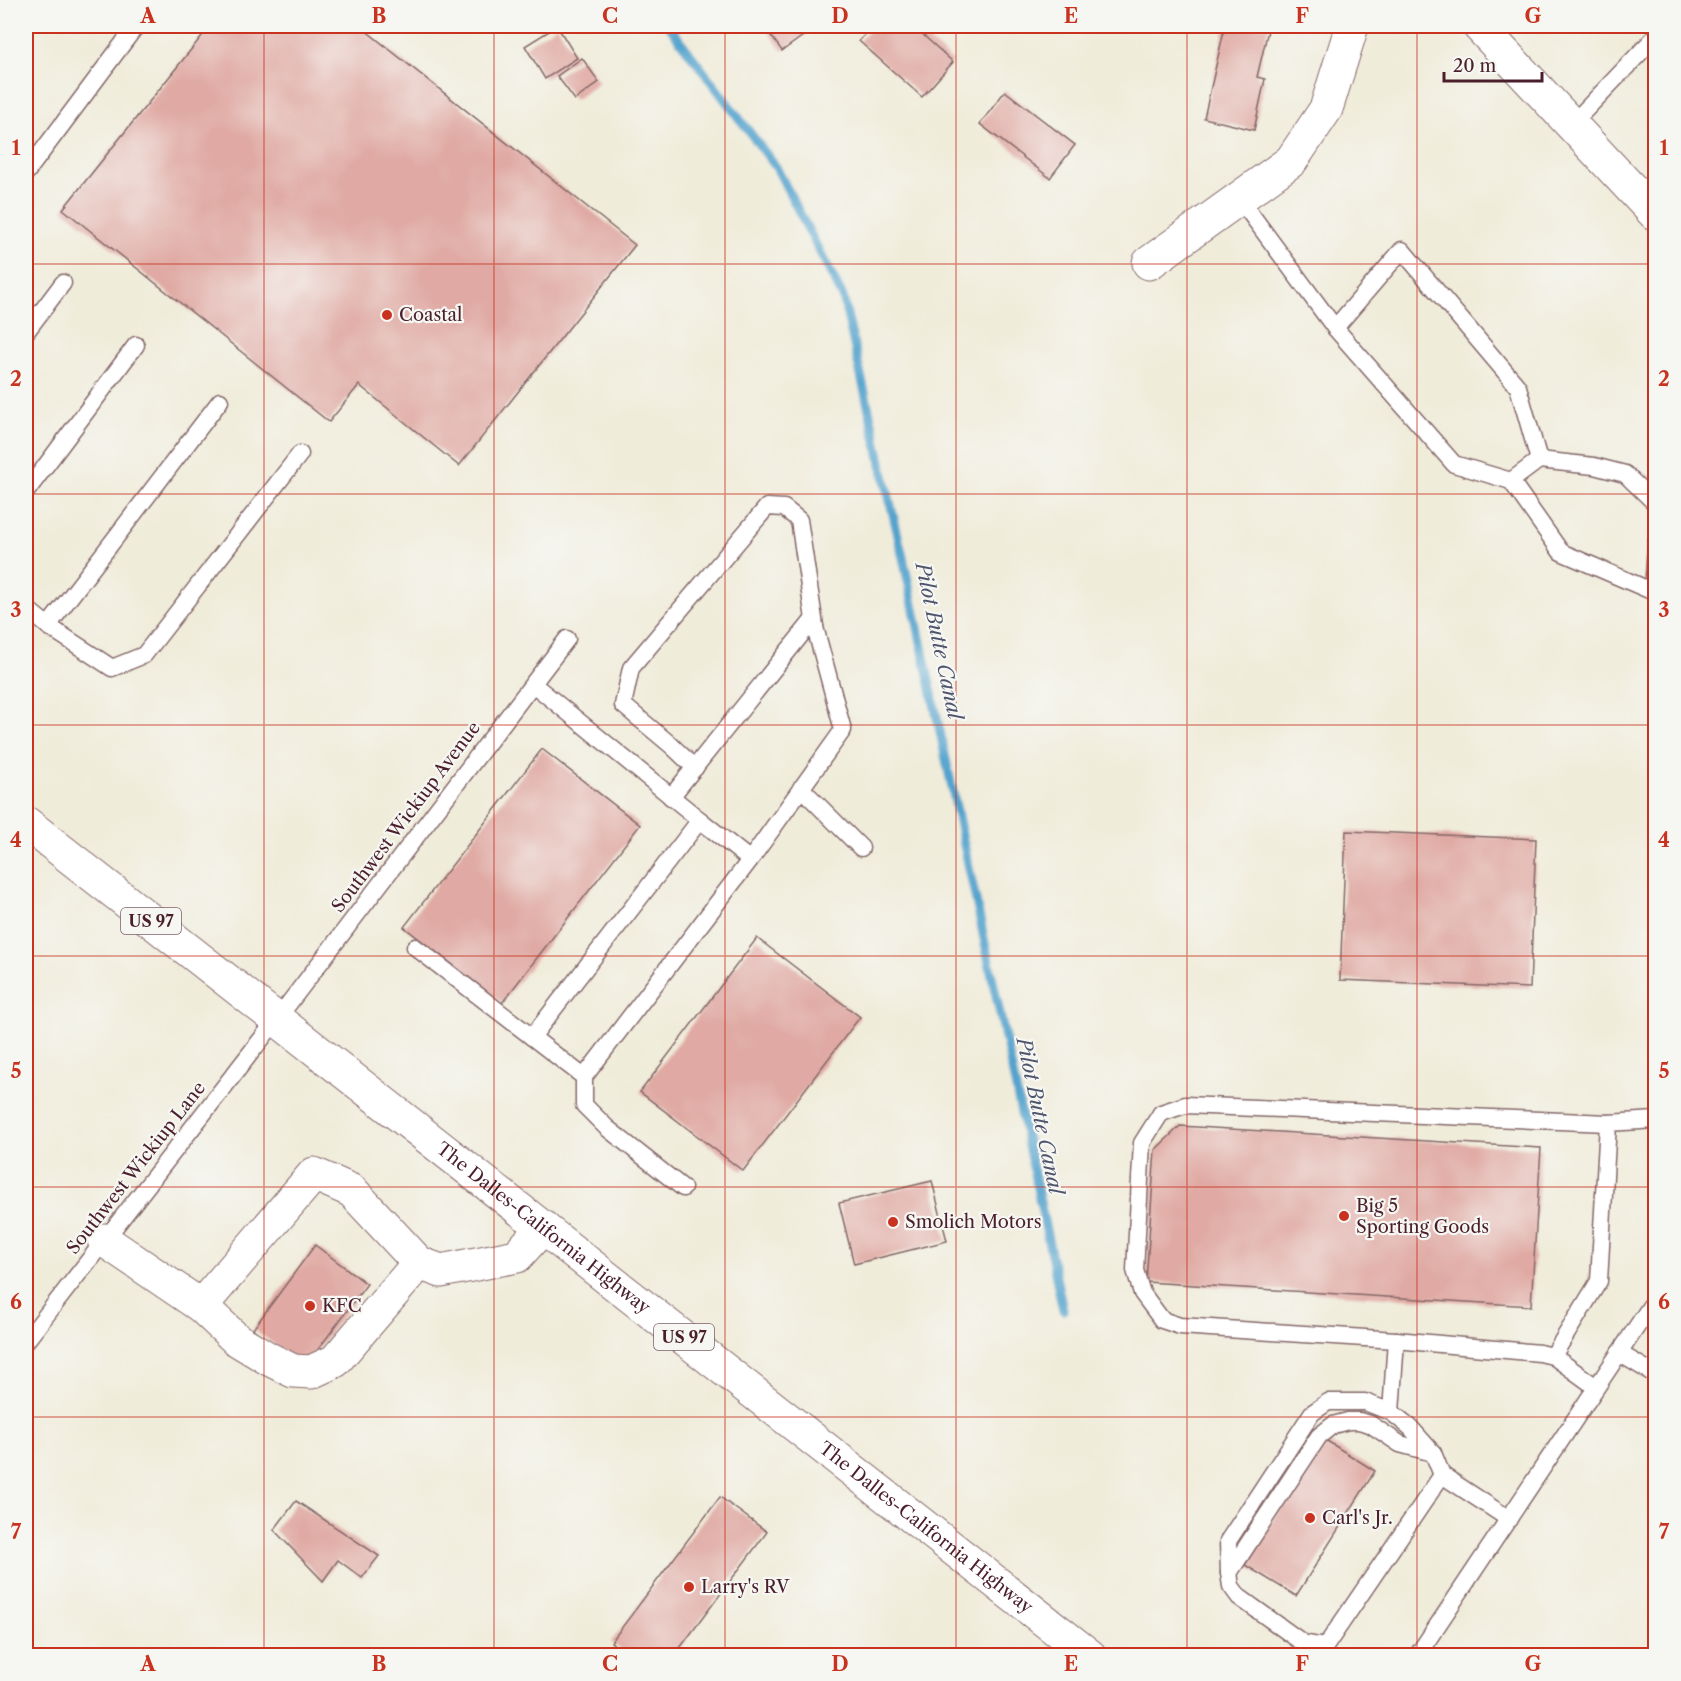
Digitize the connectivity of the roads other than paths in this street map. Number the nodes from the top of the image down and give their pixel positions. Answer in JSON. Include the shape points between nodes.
{"nodes":[{"id":1,"x":136,"y":26,"type":"edge"},
{"id":2,"x":1352,"y":26,"type":"edge"},
{"id":3,"x":1479,"y":26,"type":"edge"},
{"id":4,"x":1656,"y":36,"type":"edge"},
{"id":5,"x":1572,"y":124,"type":"junction"},
{"id":6,"x":26,"y":172,"type":"edge"},
{"id":7,"x":1239,"y":198,"type":"junction"},
{"id":8,"x":1656,"y":215,"type":"edge"},
{"id":9,"x":1149,"y":263,"type":"dead end"},
{"id":10,"x":63,"y":283,"type":"dead end"},
{"id":11,"x":1335,"y":327,"type":"junction"},
{"id":12,"x":26,"y":332,"type":"edge"},
{"id":13,"x":136,"y":345,"type":"dead end"},
{"id":14,"x":220,"y":401,"type":"dead end"},
{"id":15,"x":300,"y":454,"type":"dead end"},
{"id":16,"x":1539,"y":460,"type":"junction"},
{"id":17,"x":1511,"y":481,"type":"junction"},
{"id":18,"x":26,"y":492,"type":"edge"},
{"id":19,"x":1656,"y":504,"type":"edge"},
{"id":20,"x":1656,"y":543,"type":"edge"},
{"id":21,"x":1654,"y":592,"type":"edge"},
{"id":22,"x":26,"y":608,"type":"edge"},
{"id":23,"x":48,"y":626,"type":"junction"},
{"id":24,"x":815,"y":626,"type":"junction"},
{"id":25,"x":567,"y":639,"type":"dead end"},
{"id":26,"x":532,"y":684,"type":"junction"},
{"id":27,"x":695,"y":768,"type":"junction"},
{"id":28,"x":801,"y":788,"type":"junction"},
{"id":29,"x":671,"y":797,"type":"junction"},
{"id":30,"x":700,"y":820,"type":"junction"},
{"id":31,"x":26,"y":824,"type":"edge"},
{"id":32,"x":861,"y":848,"type":"dead end"},
{"id":33,"x":750,"y":860,"type":"junction"},
{"id":34,"x":415,"y":947,"type":"dead end"},
{"id":35,"x":277,"y":1019,"type":"junction"},
{"id":36,"x":532,"y":1037,"type":"junction"},
{"id":37,"x":584,"y":1077,"type":"junction"},
{"id":38,"x":1656,"y":1120,"type":"edge"},
{"id":39,"x":1608,"y":1123,"type":"junction"},
{"id":40,"x":683,"y":1188,"type":"dead end"},
{"id":41,"x":543,"y":1227,"type":"junction"},
{"id":42,"x":104,"y":1240,"type":"junction"},
{"id":43,"x":419,"y":1263,"type":"junction"},
{"id":44,"x":1656,"y":1298,"type":"edge"},
{"id":45,"x":201,"y":1306,"type":"junction"},
{"id":46,"x":1396,"y":1340,"type":"junction"},
{"id":47,"x":26,"y":1341,"type":"edge"},
{"id":48,"x":1619,"y":1353,"type":"junction"},
{"id":49,"x":1553,"y":1356,"type":"junction"},
{"id":50,"x":1656,"y":1375,"type":"edge"},
{"id":51,"x":1596,"y":1387,"type":"junction"},
{"id":52,"x":1391,"y":1412,"type":"junction"},
{"id":53,"x":1433,"y":1453,"type":"junction"},
{"id":54,"x":1442,"y":1475,"type":"junction"},
{"id":55,"x":1509,"y":1519,"type":"junction"},
{"id":56,"x":1229,"y":1573,"type":"junction"},
{"id":57,"x":1090,"y":1656,"type":"edge"},
{"id":58,"x":1417,"y":1656,"type":"edge"}],
"edges":[{"from":1,"to":6,"type":"lane"},
{"from":2,"to":7,"type":"main road","via":[[1326,109],[1291,161]]},
{"from":3,"to":5,"type":"main road"},
{"from":4,"to":5,"type":"lane"},
{"from":5,"to":8,"type":"main road"},
{"from":7,"to":9,"type":"main road"},
{"from":7,"to":11,"type":"lane"},
{"from":10,"to":12,"type":"lane"},
{"from":11,"to":16,"type":"lane","via":[[1402,250],[1518,387]]},
{"from":11,"to":17,"type":"lane","via":[[1454,464]]},
{"from":13,"to":18,"type":"lane"},
{"from":14,"to":23,"type":"lane"},
{"from":15,"to":23,"type":"lane","via":[[144,656],[112,668]]},
{"from":16,"to":17,"type":"lane"},
{"from":16,"to":19,"type":"lane","via":[[1625,474]]},
{"from":17,"to":21,"type":"lane","via":[[1561,552]]},
{"from":20,"to":21,"type":"lane"},
{"from":22,"to":23,"type":"lane"},
{"from":24,"to":27,"type":"lane","via":[[813,620]]},
{"from":24,"to":27,"type":"lane","via":[[799,520],[784,508],[767,507],[631,668],[623,705]]},
{"from":24,"to":28,"type":"lane","via":[[843,730]]},
{"from":25,"to":26,"type":"lane","name":"Southwest Wickiup Avenue"},
{"from":26,"to":29,"type":"lane"},
{"from":26,"to":35,"type":"lane","name":"Southwest Wickiup Avenue"},
{"from":27,"to":29,"type":"lane"},
{"from":28,"to":32,"type":"lane"},
{"from":28,"to":33,"type":"lane"},
{"from":29,"to":30,"type":"lane"},
{"from":30,"to":33,"type":"lane"},
{"from":30,"to":36,"type":"lane"},
{"from":31,"to":35,"type":"main road","name":"The Dalles-California Highway","number":"US 97"},
{"from":33,"to":37,"type":"lane"},
{"from":34,"to":36,"type":"lane"},
{"from":35,"to":41,"type":"main road","name":"The Dalles-California Highway","number":"US 97"},
{"from":35,"to":42,"type":"lane","name":"Southwest Wickiup Lane"},
{"from":36,"to":37,"type":"lane"},
{"from":37,"to":40,"type":"lane","via":[[584,1105]]},
{"from":38,"to":39,"type":"lane"},
{"from":39,"to":46,"type":"lane","via":[[1185,1105],[1161,1113],[1142,1143],[1135,1270],[1142,1293],[1162,1320],[1180,1326]]},
{"from":39,"to":49,"type":"lane","via":[[1599,1281]]},
{"from":41,"to":43,"type":"main road","via":[[517,1256],[441,1270]]},
{"from":41,"to":57,"type":"main road","name":"The Dalles-California Highway","number":"US 97"},
{"from":42,"to":45,"type":"main road"},
{"from":42,"to":47,"type":"lane","name":"Southwest Wickiup Lane"},
{"from":43,"to":45,"type":"main road","via":[[335,1361],[311,1372],[293,1371],[269,1359],[236,1339]]},
{"from":43,"to":45,"type":"main road","via":[[352,1191],[314,1174]]},
{"from":44,"to":48,"type":"lane"},
{"from":46,"to":49,"type":"lane"},
{"from":46,"to":52,"type":"lane"},
{"from":48,"to":50,"type":"lane"},
{"from":48,"to":51,"type":"lane"},
{"from":49,"to":51,"type":"lane"},
{"from":51,"to":55,"type":"lane"},
{"from":52,"to":53,"type":"lane"},
{"from":52,"to":56,"type":"lane","via":[[1365,1402],[1328,1402],[1312,1413],[1228,1541]]},
{"from":53,"to":54,"type":"lane"},
{"from":53,"to":56,"type":"lane","via":[[1400,1444],[1370,1424],[1348,1421],[1333,1425],[1319,1436]]},
{"from":54,"to":55,"type":"lane"},
{"from":54,"to":56,"type":"lane","via":[[1325,1647],[1303,1643],[1239,1597],[1231,1586]]},
{"from":55,"to":58,"type":"lane"}]}
